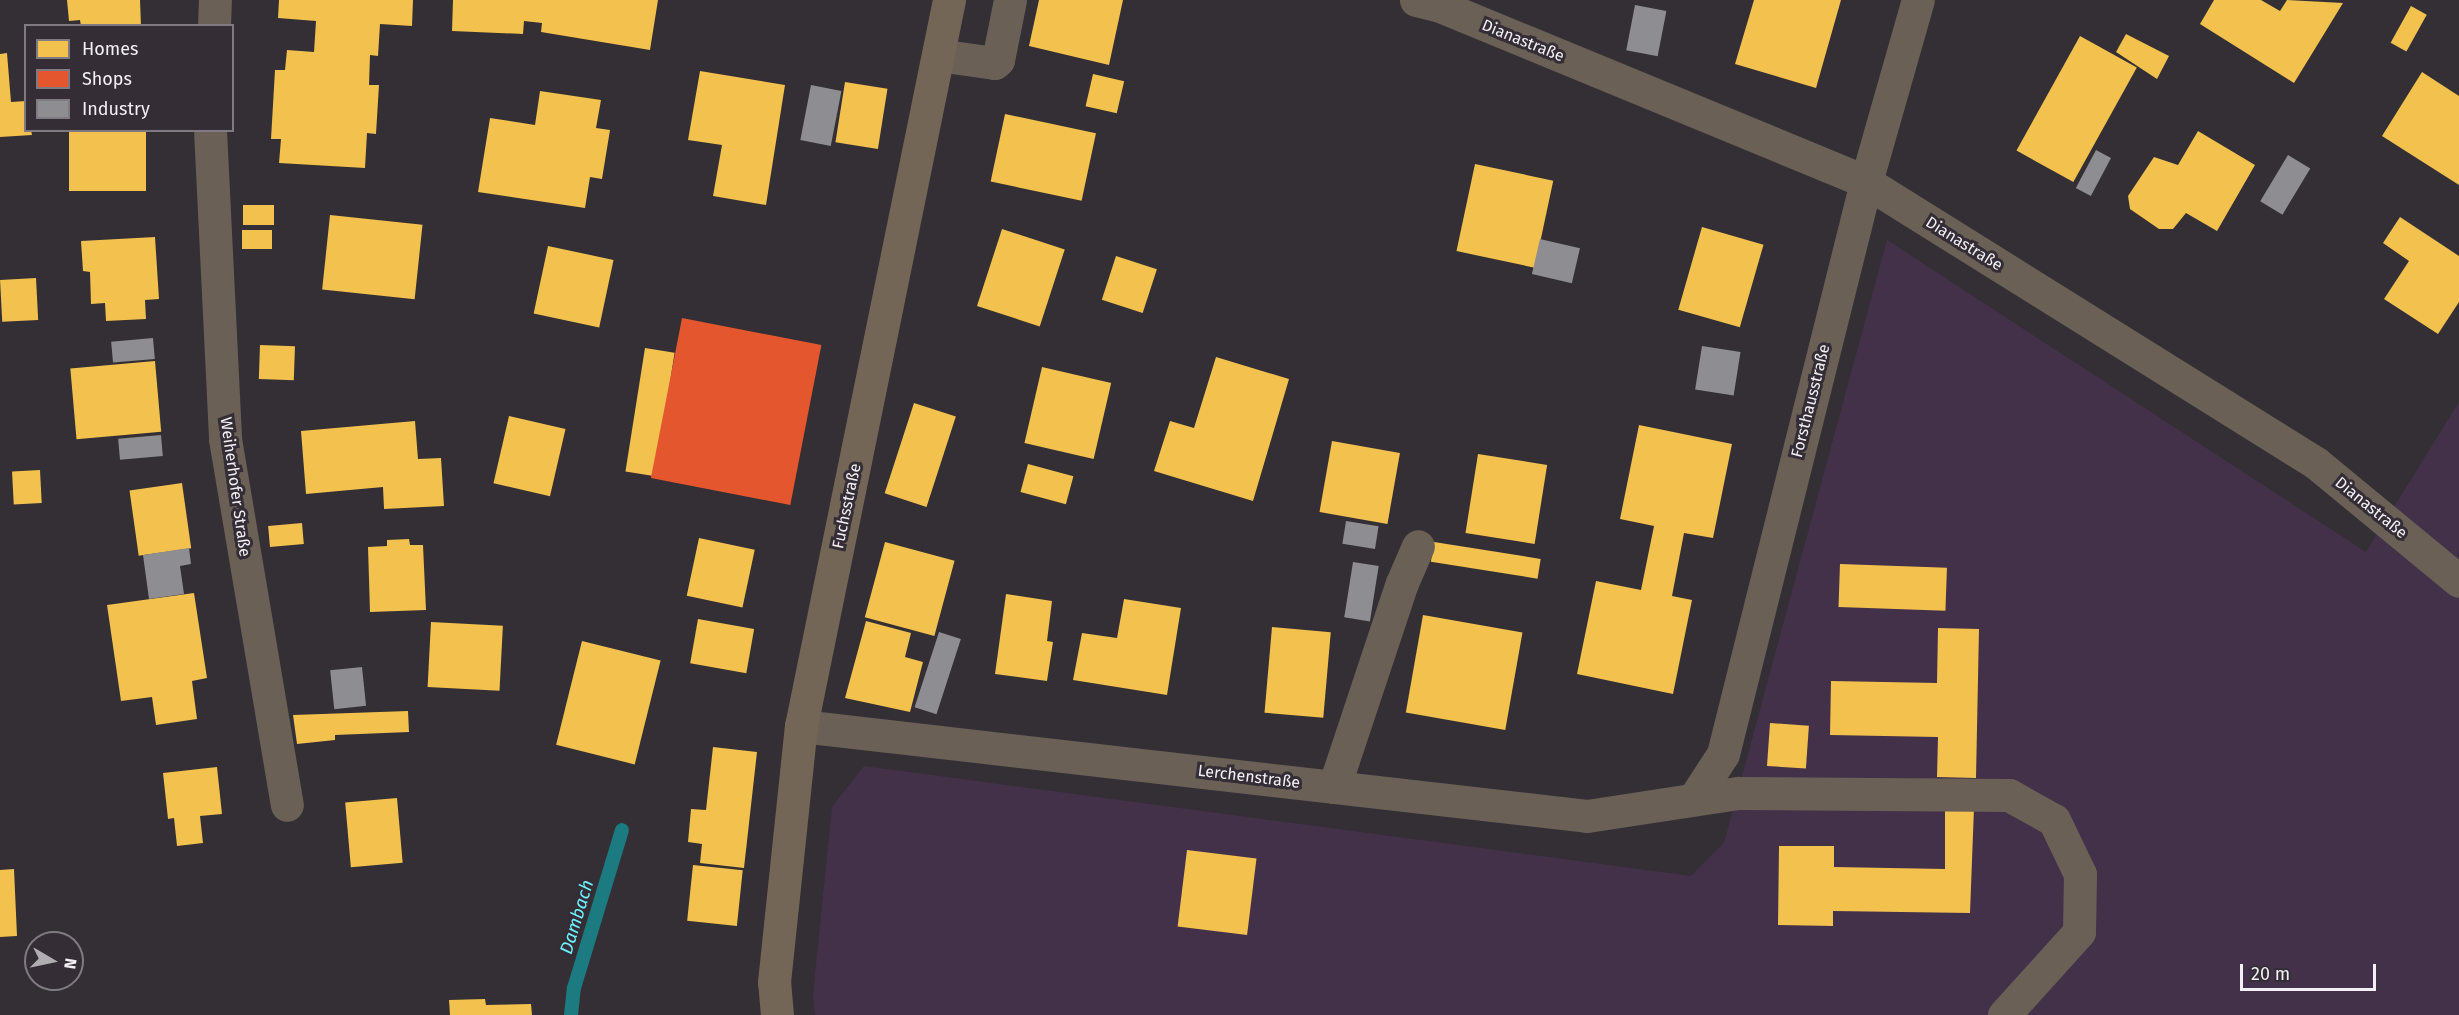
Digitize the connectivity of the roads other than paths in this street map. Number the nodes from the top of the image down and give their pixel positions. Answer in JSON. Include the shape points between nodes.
{"nodes":[{"id":1,"x":215,"y":0,"type":"edge"},
{"id":2,"x":949,"y":0,"type":"edge"},
{"id":3,"x":1010,"y":0,"type":"edge"},
{"id":4,"x":1918,"y":0,"type":"edge"},
{"id":5,"x":1432,"y":2,"type":"edge"},
{"id":6,"x":214,"y":24,"type":"edge"},
{"id":7,"x":938,"y":56,"type":"junction"},
{"id":8,"x":210,"y":132,"type":"edge"},
{"id":9,"x":1866,"y":183,"type":"junction"},
{"id":10,"x":1418,"y":546,"type":"dead end"},
{"id":11,"x":2459,"y":581,"type":"edge"},
{"id":12,"x":801,"y":726,"type":"junction"},
{"id":13,"x":1334,"y":787,"type":"junction"},
{"id":14,"x":1695,"y":797,"type":"junction"},
{"id":15,"x":287,"y":805,"type":"dead end"},
{"id":16,"x":777,"y":1015,"type":"edge"},
{"id":17,"x":2004,"y":1015,"type":"edge"}],
"edges":[{"from":1,"to":6,"type":"street"},
{"from":2,"to":7,"type":"main road","name":"Fuchsstraße"},
{"from":3,"to":7,"type":"street","via":[[999,60],[994,63]]},
{"from":4,"to":9,"type":"street","name":"Forsthausstraße"},
{"from":5,"to":9,"type":"street","name":"Dianastraße"},
{"from":7,"to":12,"type":"main road","name":"Fuchsstraße"},
{"from":8,"to":15,"type":"street","name":"Weiherhofer Straße","via":[[225,439]]},
{"from":9,"to":11,"type":"street","name":"Dianastraße","via":[[2316,464]]},
{"from":9,"to":14,"type":"street","name":"Forsthausstraße","via":[[1723,754]]},
{"from":10,"to":13,"type":"street"},
{"from":12,"to":13,"type":"street","name":"Lerchenstraße"},
{"from":12,"to":16,"type":"main road","name":"Fuchsstraße","via":[[774,982]]},
{"from":13,"to":14,"type":"street","name":"Lerchenstraße","via":[[1587,816]]},
{"from":14,"to":17,"type":"street","name":"Lerchenstraße","via":[[1738,793],[2009,795],[2054,820],[2080,874],[2079,932]]}]}
